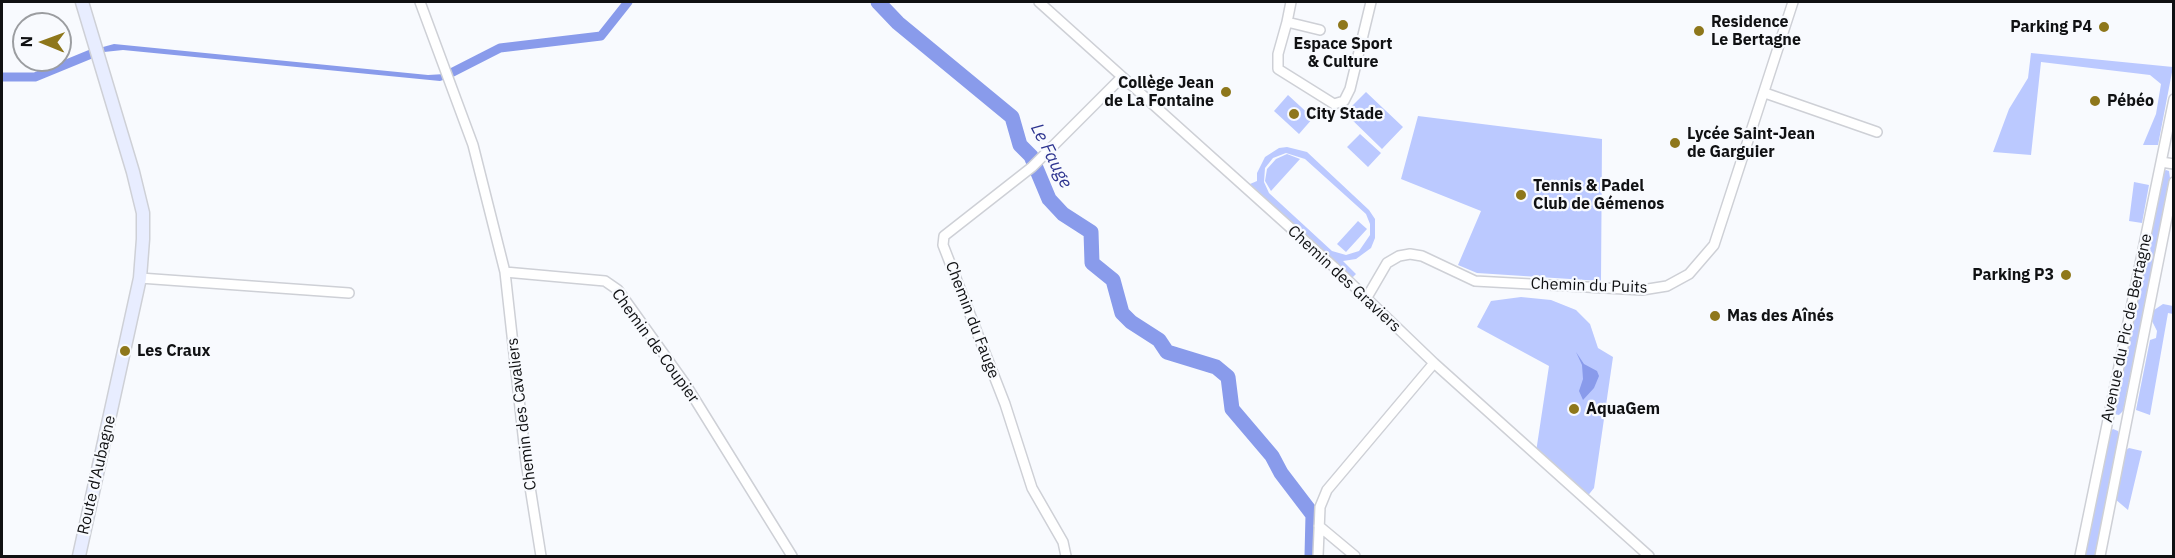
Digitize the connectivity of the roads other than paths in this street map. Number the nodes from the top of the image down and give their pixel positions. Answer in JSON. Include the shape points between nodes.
{"nodes":[{"id":1,"x":82,"y":2,"type":"edge"},
{"id":2,"x":420,"y":2,"type":"edge"},
{"id":3,"x":1039,"y":2,"type":"edge"},
{"id":4,"x":1291,"y":2,"type":"edge"},
{"id":5,"x":1371,"y":2,"type":"edge"},
{"id":6,"x":1793,"y":2,"type":"edge"},
{"id":7,"x":1287,"y":22,"type":"junction"},
{"id":8,"x":1320,"y":30,"type":"dead end"},
{"id":9,"x":1121,"y":78,"type":"junction"},
{"id":10,"x":1765,"y":93,"type":"junction"},
{"id":11,"x":2174,"y":99,"type":"edge"},
{"id":12,"x":1877,"y":132,"type":"dead end"},
{"id":13,"x":2161,"y":162,"type":"junction"},
{"id":14,"x":2174,"y":164,"type":"edge"},
{"id":15,"x":2174,"y":182,"type":"edge"},
{"id":16,"x":505,"y":272,"type":"junction"},
{"id":17,"x":140,"y":278,"type":"junction"},
{"id":18,"x":349,"y":293,"type":"dead end"},
{"id":19,"x":1365,"y":299,"type":"junction"},
{"id":20,"x":1434,"y":363,"type":"junction"},
{"id":21,"x":2108,"y":420,"type":"junction"},
{"id":22,"x":2128,"y":423,"type":"junction"},
{"id":23,"x":1319,"y":526,"type":"junction"},
{"id":24,"x":79,"y":556,"type":"edge"},
{"id":25,"x":541,"y":556,"type":"edge"},
{"id":26,"x":792,"y":556,"type":"edge"},
{"id":27,"x":1066,"y":556,"type":"edge"},
{"id":28,"x":1318,"y":556,"type":"edge"},
{"id":29,"x":1355,"y":556,"type":"edge"},
{"id":30,"x":1649,"y":556,"type":"edge"},
{"id":31,"x":2080,"y":556,"type":"edge"},
{"id":32,"x":2100,"y":556,"type":"edge"}],
"edges":[{"from":1,"to":17,"type":"main road","name":"Route d'Aubagne","via":[[143,213]]},
{"from":2,"to":16,"type":"street","via":[[473,145]]},
{"from":3,"to":9,"type":"street","name":"Chemin des Graviers"},
{"from":4,"to":7,"type":"street"},
{"from":5,"to":7,"type":"street","via":[[1350,89],[1344,101],[1334,104],[1278,69]]},
{"from":6,"to":10,"type":"street","name":"Chemin du Puits"},
{"from":7,"to":8,"type":"street"},
{"from":9,"to":19,"type":"street","name":"Chemin des Graviers"},
{"from":9,"to":27,"type":"street","name":"Chemin du Fauge","via":[[1035,165],[944,236],[943,245],[1005,404],[1032,488],[1063,542]]},
{"from":10,"to":12,"type":"street"},
{"from":10,"to":19,"type":"street","name":"Chemin du Puits","via":[[1714,245],[1698,266],[1679,280],[1642,290],[1474,281],[1410,254],[1387,263]]},
{"from":11,"to":13,"type":"street","name":"Avenue du Pic de Bertagne"},
{"from":13,"to":14,"type":"street"},
{"from":13,"to":21,"type":"street","name":"Avenue du Pic de Bertagne"},
{"from":15,"to":22,"type":"street","name":"Avenue du Pic de Bertagne"},
{"from":16,"to":25,"type":"street","name":"Chemin des Cavaliers","via":[[526,462]]},
{"from":16,"to":26,"type":"street","name":"Chemin de Coupier","via":[[605,281],[618,290],[686,386]]},
{"from":17,"to":18,"type":"street"},
{"from":17,"to":24,"type":"main road","name":"Route d'Aubagne"},
{"from":19,"to":20,"type":"street","name":"Chemin des Graviers"},
{"from":20,"to":23,"type":"street","via":[[1327,490],[1320,507]]},
{"from":20,"to":30,"type":"street","name":"Chemin des Graviers"},
{"from":21,"to":22,"type":"street"},
{"from":21,"to":31,"type":"street","name":"Avenue du Pic de Bertagne"},
{"from":22,"to":32,"type":"street","name":"Avenue du Pic de Bertagne"},
{"from":23,"to":28,"type":"street"},
{"from":23,"to":29,"type":"street"}]}
